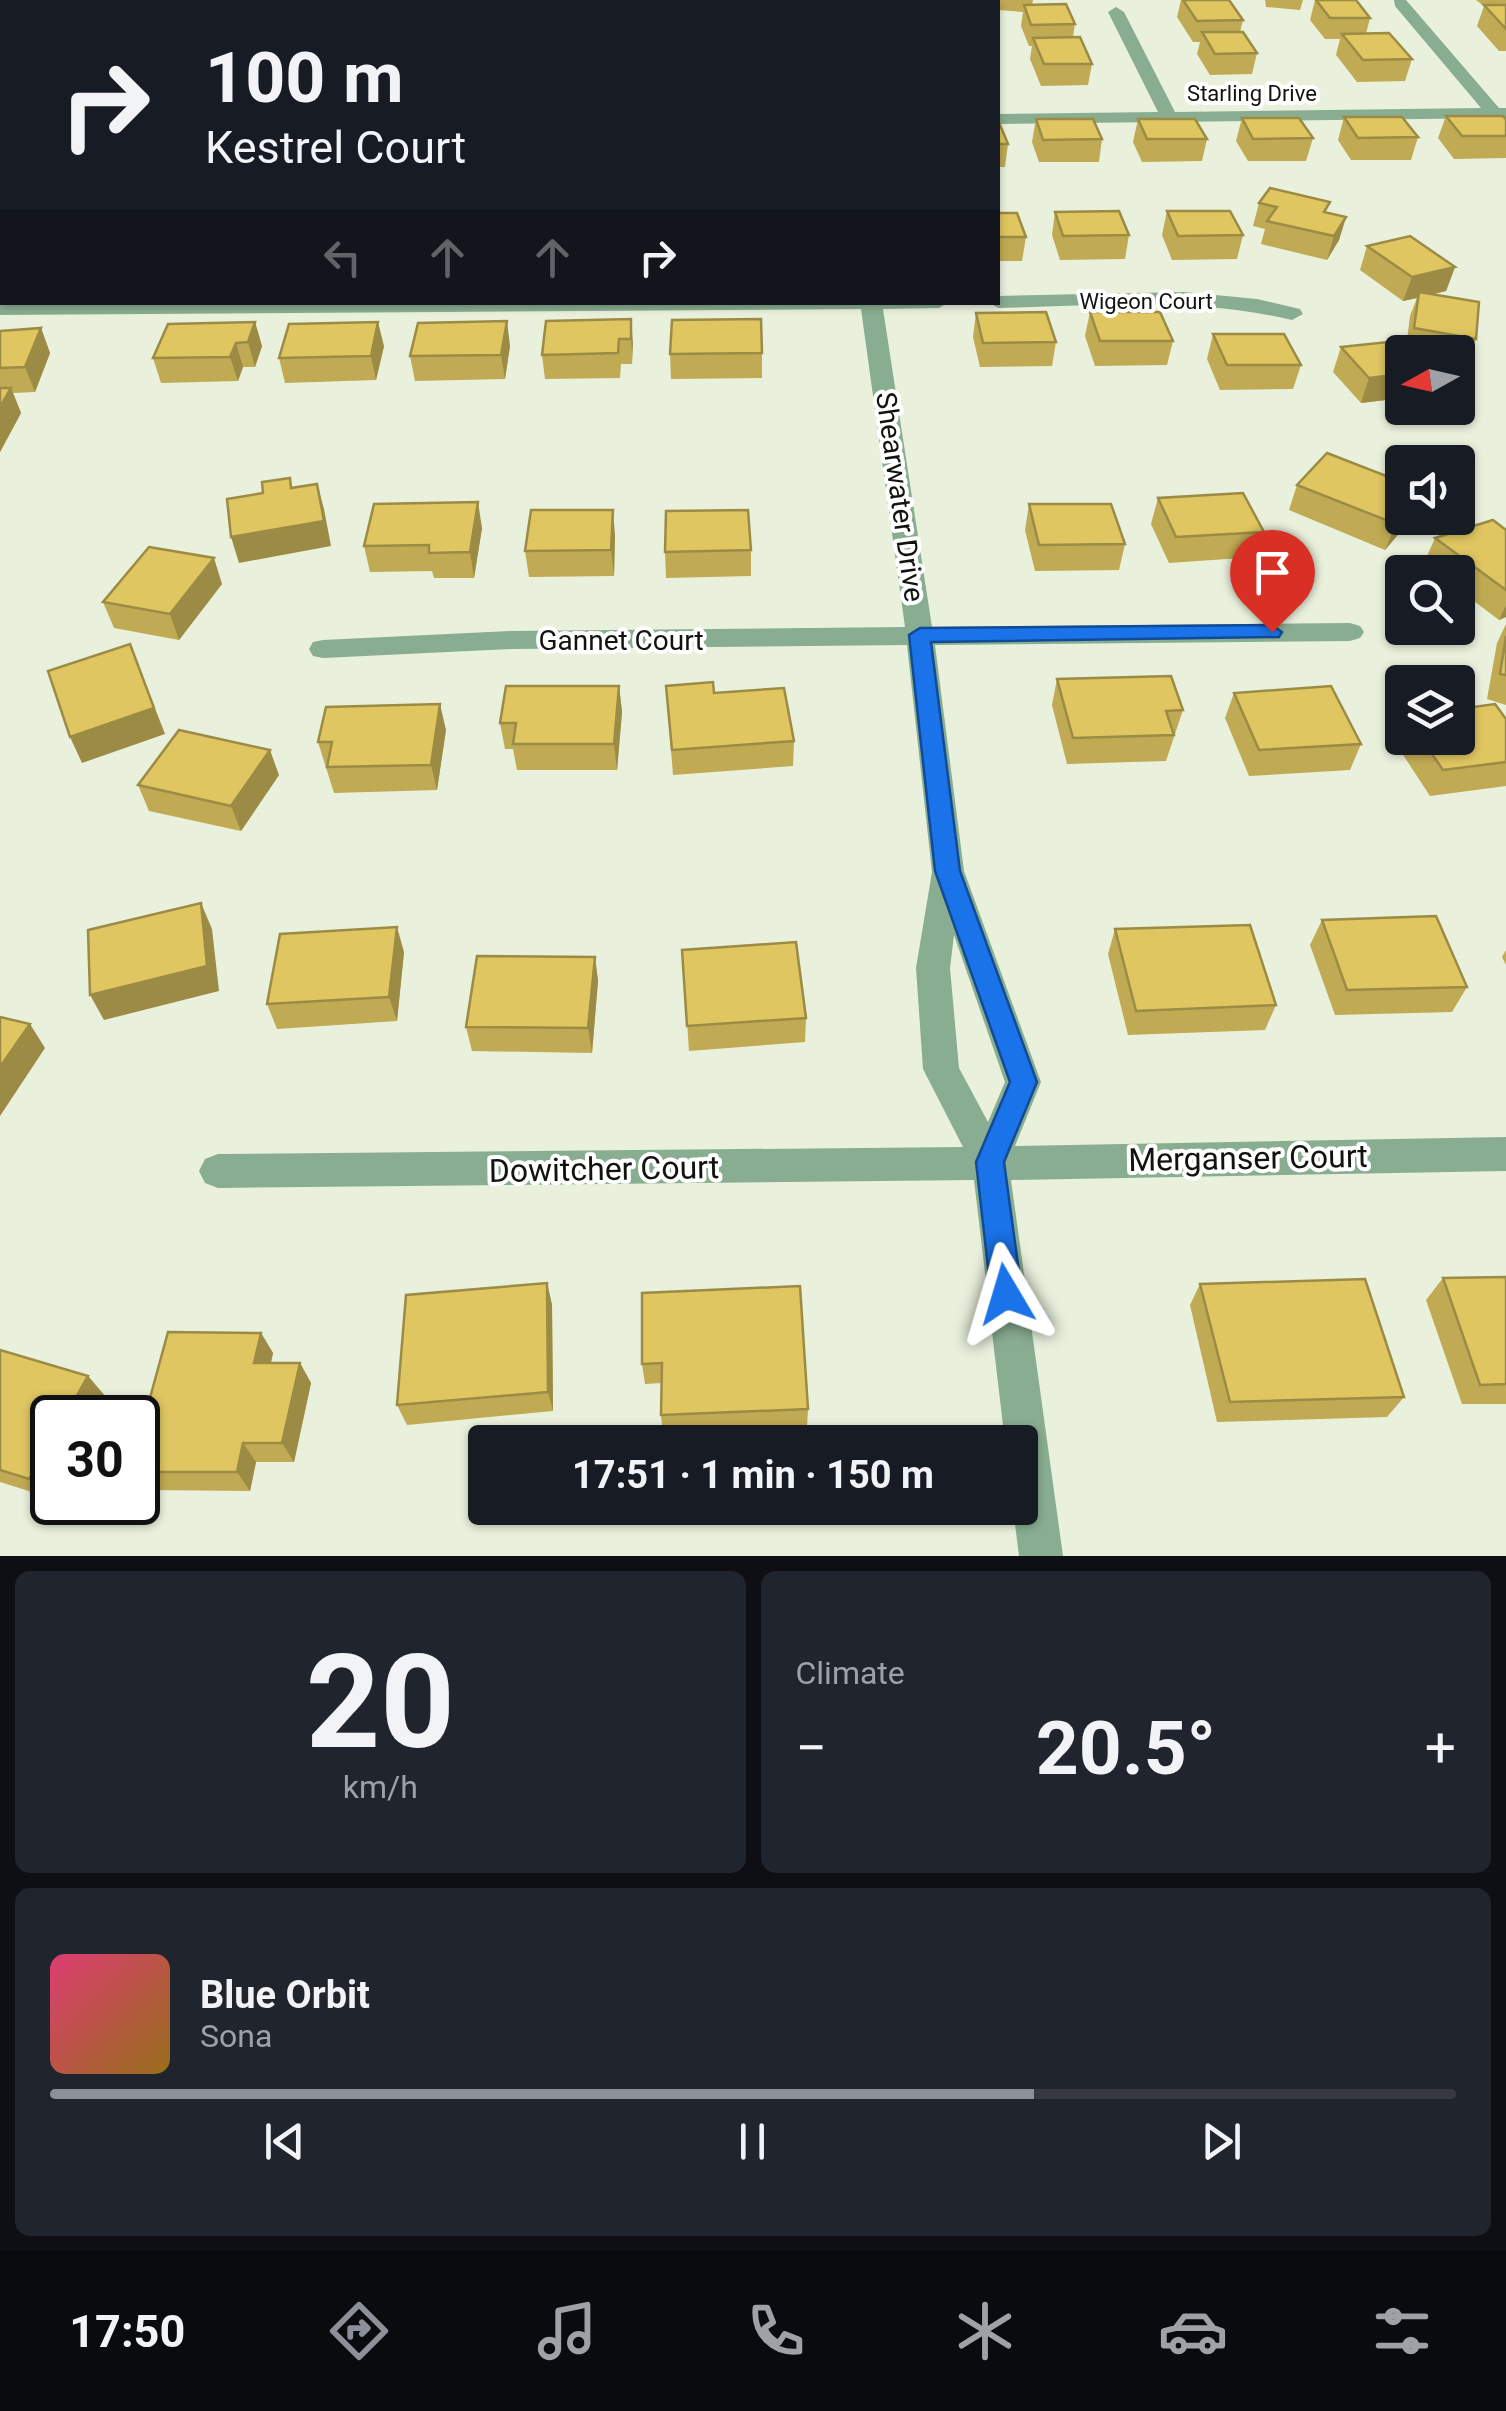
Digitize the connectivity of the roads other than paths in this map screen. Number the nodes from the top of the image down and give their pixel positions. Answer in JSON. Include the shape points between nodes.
{"nodes":[{"id":1,"x":1400,"y":3,"type":"dead end"},
{"id":2,"x":1116,"y":12,"type":"dead end"},
{"id":3,"x":1500,"y":114,"type":"edge"},
{"id":4,"x":1169,"y":116,"type":"junction"},
{"id":5,"x":1000,"y":119,"type":"edge"},
{"id":6,"x":1000,"y":302,"type":"edge"},
{"id":7,"x":622,"y":305,"type":"edge"},
{"id":8,"x":871,"y":305,"type":"edge"},
{"id":9,"x":0,"y":310,"type":"edge"},
{"id":10,"x":1292,"y":314,"type":"dead end"},
{"id":11,"x":1350,"y":632,"type":"dead end"},
{"id":12,"x":920,"y":635,"type":"junction"},
{"id":13,"x":323,"y":648,"type":"dead end"},
{"id":14,"x":948,"y":871,"type":"junction"},
{"id":15,"x":1506,"y":1154,"type":"edge"},
{"id":16,"x":990,"y":1162,"type":"junction"},
{"id":17,"x":218,"y":1171,"type":"dead end"},
{"id":18,"x":1041,"y":1556,"type":"edge"}],
"edges":[{"from":1,"to":3,"type":"street"},
{"from":2,"to":4,"type":"street"},
{"from":3,"to":4,"type":"street","name":"Starling Drive"},
{"from":4,"to":5,"type":"street","name":"Starling Drive"},
{"from":6,"to":10,"type":"street","name":"Wigeon Court","via":[[1212,300]]},
{"from":7,"to":9,"type":"street"},
{"from":8,"to":12,"type":"street","name":"Shearwater Drive"},
{"from":11,"to":12,"type":"street","name":"Gannet Court"},
{"from":12,"to":13,"type":"street","name":"Gannet Court"},
{"from":12,"to":14,"type":"street","name":"Shearwater Drive"},
{"from":14,"to":16,"type":"street","name":"Shearwater Drive","via":[[933,968],[940,1068]]},
{"from":14,"to":16,"type":"street","name":"Shearwater Drive","via":[[1023,1082]]},
{"from":15,"to":16,"type":"street","name":"Merganser Court"},
{"from":16,"to":17,"type":"street","name":"Dowitcher Court"},
{"from":16,"to":18,"type":"street","name":"Shearwater Drive"}]}
